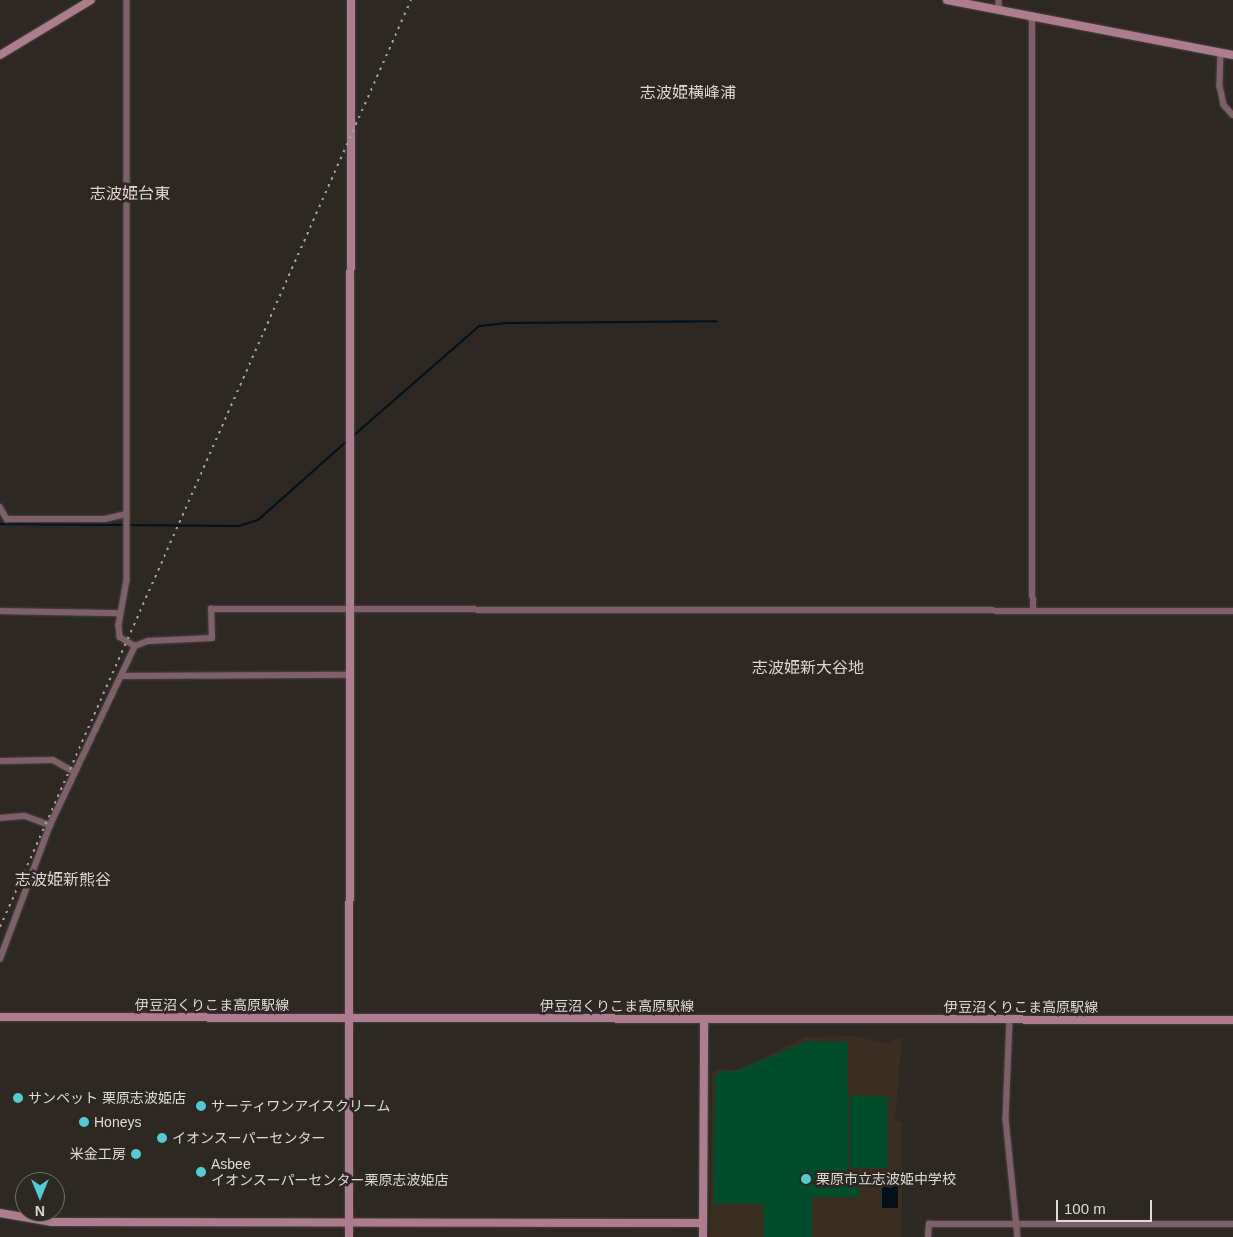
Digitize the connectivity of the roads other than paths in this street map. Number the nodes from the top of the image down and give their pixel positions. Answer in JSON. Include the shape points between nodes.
{"nodes":[{"id":1,"x":91,"y":0,"type":"edge"},
{"id":2,"x":126,"y":0,"type":"edge"},
{"id":3,"x":351,"y":0,"type":"edge"},
{"id":4,"x":947,"y":0,"type":"edge"},
{"id":5,"x":999,"y":0,"type":"edge"},
{"id":6,"x":999,"y":10,"type":"junction"},
{"id":7,"x":1032,"y":15,"type":"junction"},
{"id":8,"x":1221,"y":53,"type":"junction"},
{"id":9,"x":0,"y":55,"type":"edge"},
{"id":10,"x":1233,"y":55,"type":"edge"},
{"id":11,"x":1233,"y":115,"type":"edge"},
{"id":12,"x":0,"y":507,"type":"edge"},
{"id":13,"x":126,"y":517,"type":"junction"},
{"id":14,"x":350,"y":607,"type":"junction"},
{"id":15,"x":0,"y":611,"type":"edge"},
{"id":16,"x":1033,"y":611,"type":"junction"},
{"id":17,"x":1233,"y":611,"type":"edge"},
{"id":18,"x":120,"y":614,"type":"junction"},
{"id":19,"x":135,"y":646,"type":"junction"},
{"id":20,"x":350,"y":675,"type":"junction"},
{"id":21,"x":122,"y":676,"type":"junction"},
{"id":22,"x":0,"y":761,"type":"edge"},
{"id":23,"x":75,"y":772,"type":"junction"},
{"id":24,"x":0,"y":818,"type":"edge"},
{"id":25,"x":50,"y":825,"type":"junction"},
{"id":26,"x":0,"y":960,"type":"edge"},
{"id":27,"x":0,"y":1017,"type":"edge"},
{"id":28,"x":349,"y":1018,"type":"junction"},
{"id":29,"x":704,"y":1019,"type":"junction"},
{"id":30,"x":1010,"y":1019,"type":"junction"},
{"id":31,"x":1233,"y":1020,"type":"edge"},
{"id":32,"x":0,"y":1213,"type":"edge"},
{"id":33,"x":349,"y":1222,"type":"junction"},
{"id":34,"x":702,"y":1223,"type":"junction"},
{"id":35,"x":1233,"y":1224,"type":"edge"},
{"id":36,"x":1018,"y":1225,"type":"junction"},
{"id":37,"x":349,"y":1237,"type":"edge"},
{"id":38,"x":703,"y":1237,"type":"edge"},
{"id":39,"x":928,"y":1237,"type":"edge"},
{"id":40,"x":1018,"y":1237,"type":"edge"}],
"edges":[{"from":1,"to":9,"type":"street"},
{"from":2,"to":13,"type":"street"},
{"from":3,"to":14,"type":"street"},
{"from":4,"to":6,"type":"street"},
{"from":5,"to":6,"type":"street"},
{"from":6,"to":7,"type":"street"},
{"from":7,"to":8,"type":"street"},
{"from":7,"to":16,"type":"street"},
{"from":8,"to":10,"type":"street"},
{"from":8,"to":11,"type":"street","via":[[1220,86],[1224,105]]},
{"from":12,"to":13,"type":"street","via":[[7,519]]},
{"from":13,"to":18,"type":"street","via":[[127,580]]},
{"from":14,"to":16,"type":"street"},
{"from":14,"to":19,"type":"street","via":[[212,609],[212,638],[148,641]]},
{"from":14,"to":20,"type":"street"},
{"from":15,"to":18,"type":"street"},
{"from":16,"to":17,"type":"street"},
{"from":18,"to":19,"type":"street","via":[[120,637]]},
{"from":19,"to":21,"type":"street"},
{"from":20,"to":21,"type":"street"},
{"from":20,"to":28,"type":"street"},
{"from":21,"to":23,"type":"street"},
{"from":22,"to":23,"type":"street","via":[[53,760]]},
{"from":23,"to":25,"type":"street"},
{"from":24,"to":25,"type":"street","via":[[25,816]]},
{"from":25,"to":26,"type":"street"},
{"from":27,"to":28,"type":"street","name":"伊豆沼くりこま高原駅線"},
{"from":28,"to":29,"type":"street","name":"伊豆沼くりこま高原駅線"},
{"from":28,"to":33,"type":"street"},
{"from":29,"to":30,"type":"street","name":"伊豆沼くりこま高原駅線"},
{"from":29,"to":34,"type":"street"},
{"from":30,"to":31,"type":"street","name":"伊豆沼くりこま高原駅線"},
{"from":30,"to":36,"type":"street","via":[[1006,1119]]},
{"from":32,"to":33,"type":"street","via":[[52,1222]]},
{"from":33,"to":34,"type":"street"},
{"from":33,"to":37,"type":"street"},
{"from":34,"to":38,"type":"street"},
{"from":35,"to":36,"type":"street"},
{"from":36,"to":39,"type":"street","via":[[929,1224]]},
{"from":36,"to":40,"type":"street"}]}
